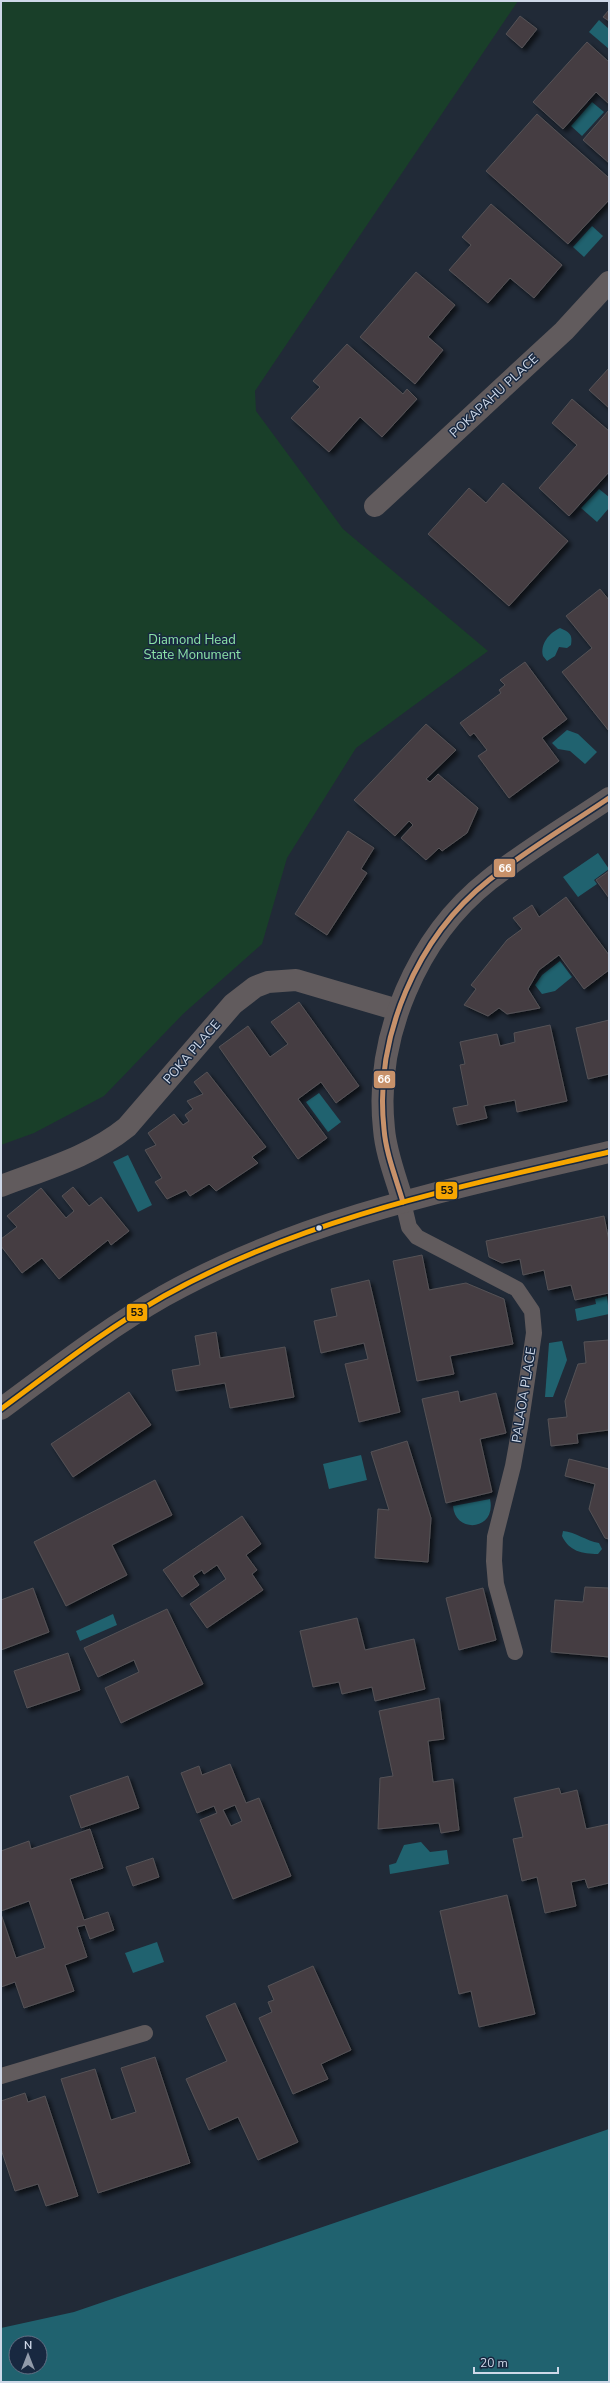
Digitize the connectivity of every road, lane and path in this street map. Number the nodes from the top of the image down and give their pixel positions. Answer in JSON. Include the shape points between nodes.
{"nodes":[{"id":1,"x":609,"y":282,"type":"edge"},
{"id":2,"x":375,"y":506,"type":"dead end"},
{"id":3,"x":609,"y":798,"type":"edge"},
{"id":4,"x":398,"y":1010,"type":"junction"},
{"id":5,"x":609,"y":1152,"type":"edge"},
{"id":6,"x":1,"y":1186,"type":"edge"},
{"id":7,"x":403,"y":1202,"type":"junction"},
{"id":8,"x":1,"y":1409,"type":"edge"},
{"id":9,"x":515,"y":1652,"type":"dead end"},
{"id":10,"x":145,"y":2033,"type":"dead end"},
{"id":11,"x":1,"y":2076,"type":"edge"}],
"edges":[{"from":1,"to":2,"type":"street","name":"POKAPAHU PLACE","via":[[564,331]]},
{"from":3,"to":4,"type":"street","via":[[489,880],[465,902],[425,953]]},
{"from":4,"to":6,"type":"street","name":"POKA PLACE","via":[[296,980],[268,982],[255,987],[233,1004],[127,1127],[110,1141],[92,1152]]},
{"from":4,"to":7,"type":"street","via":[[385,1069],[383,1115],[389,1154]]},
{"from":5,"to":7,"type":"street"},
{"from":7,"to":8,"type":"street","via":[[317,1227],[202,1276],[126,1319]]},
{"from":7,"to":9,"type":"lane","name":"PALAOA PLACE","via":[[409,1227],[417,1237],[517,1289],[532,1311],[534,1333],[520,1427],[513,1466],[499,1517],[494,1553],[496,1584]]},
{"from":10,"to":11,"type":"lane"}]}
